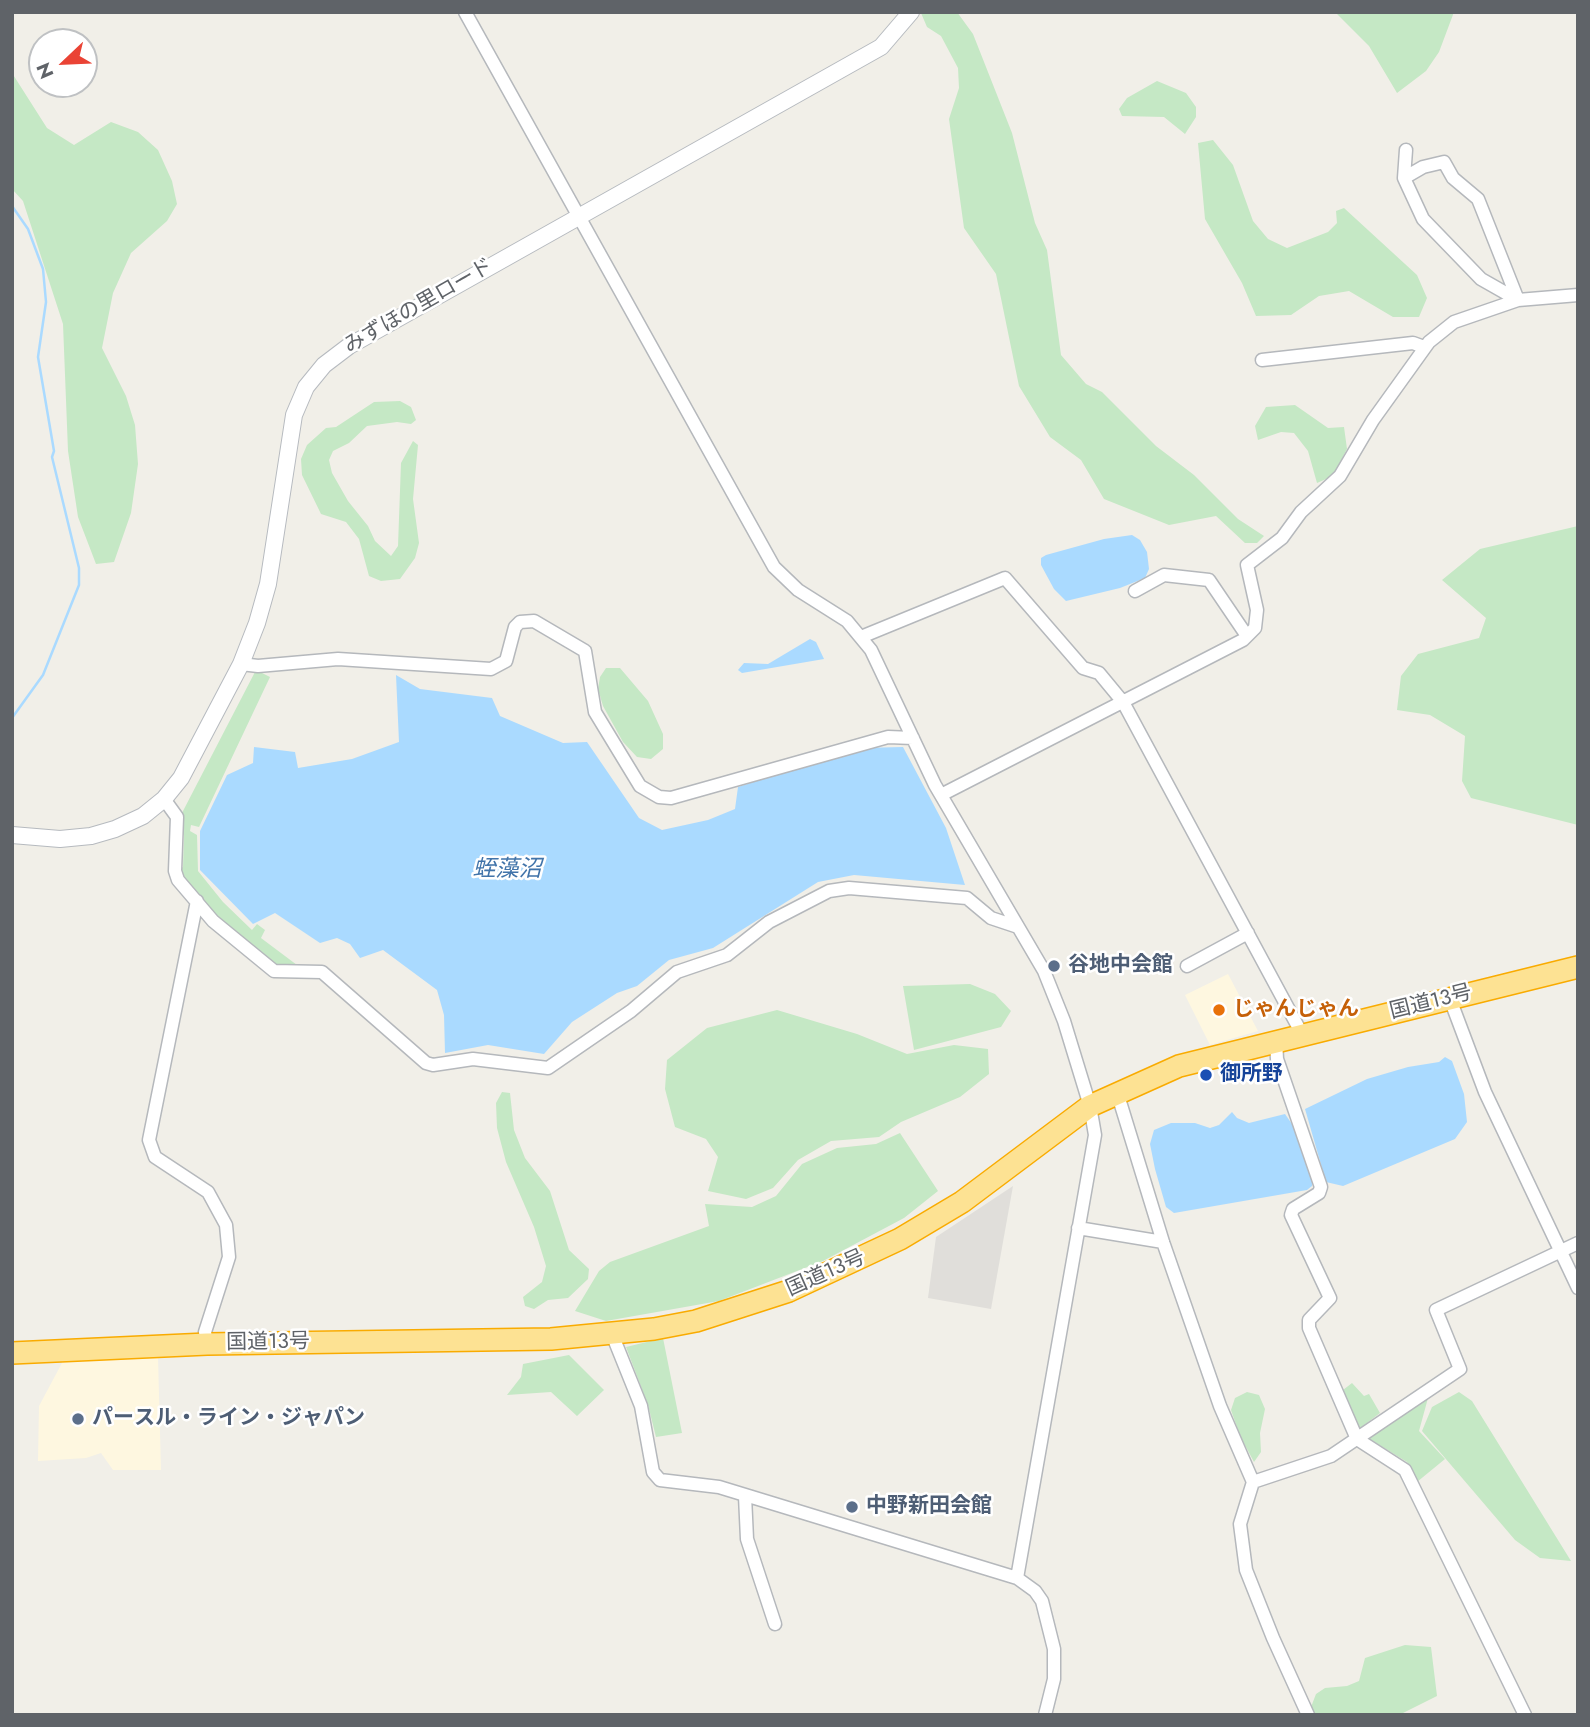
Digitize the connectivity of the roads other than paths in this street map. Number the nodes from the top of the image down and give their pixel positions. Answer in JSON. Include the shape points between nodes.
{"nodes":[{"id":1,"x":465,"y":12,"type":"edge"},
{"id":2,"x":911,"y":12,"type":"edge"},
{"id":3,"x":1406,"y":150,"type":"dead end"},
{"id":4,"x":1404,"y":178,"type":"junction"},
{"id":5,"x":579,"y":217,"type":"junction"},
{"id":6,"x":1578,"y":295,"type":"edge"},
{"id":7,"x":1518,"y":300,"type":"junction"},
{"id":8,"x":1424,"y":347,"type":"junction"},
{"id":9,"x":1262,"y":360,"type":"dead end"},
{"id":10,"x":1135,"y":591,"type":"dead end"},
{"id":11,"x":1247,"y":636,"type":"junction"},
{"id":12,"x":861,"y":637,"type":"junction"},
{"id":13,"x":241,"y":664,"type":"junction"},
{"id":14,"x":1123,"y":702,"type":"junction"},
{"id":15,"x":913,"y":738,"type":"junction"},
{"id":16,"x":941,"y":795,"type":"junction"},
{"id":17,"x":163,"y":799,"type":"junction"},
{"id":18,"x":12,"y":835,"type":"edge"},
{"id":19,"x":197,"y":901,"type":"junction"},
{"id":20,"x":1018,"y":927,"type":"junction"},
{"id":21,"x":1248,"y":933,"type":"junction"},
{"id":22,"x":1187,"y":966,"type":"dead end"},
{"id":23,"x":1578,"y":967,"type":"edge"},
{"id":24,"x":1450,"y":999,"type":"junction"},
{"id":25,"x":1302,"y":1034,"type":"junction"},
{"id":26,"x":1276,"y":1041,"type":"junction"},
{"id":27,"x":1117,"y":1092,"type":"junction"},
{"id":28,"x":1090,"y":1106,"type":"junction"},
{"id":29,"x":1078,"y":1228,"type":"junction"},
{"id":30,"x":1163,"y":1242,"type":"junction"},
{"id":31,"x":1578,"y":1243,"type":"edge"},
{"id":32,"x":1560,"y":1251,"type":"junction"},
{"id":33,"x":1578,"y":1288,"type":"edge"},
{"id":34,"x":612,"y":1334,"type":"junction"},
{"id":35,"x":207,"y":1345,"type":"junction"},
{"id":36,"x":12,"y":1353,"type":"edge"},
{"id":37,"x":1357,"y":1440,"type":"junction"},
{"id":38,"x":1253,"y":1482,"type":"junction"},
{"id":39,"x":745,"y":1496,"type":"junction"},
{"id":40,"x":1017,"y":1578,"type":"junction"},
{"id":41,"x":775,"y":1624,"type":"dead end"},
{"id":42,"x":1045,"y":1715,"type":"edge"},
{"id":43,"x":1308,"y":1715,"type":"edge"},
{"id":44,"x":1525,"y":1715,"type":"edge"}],
"edges":[{"from":1,"to":5,"type":"street"},
{"from":2,"to":5,"type":"street","name":"みずほの里ロード","via":[[881,47]]},
{"from":3,"to":4,"type":"street"},
{"from":4,"to":7,"type":"street","via":[[1423,219],[1441,242],[1481,279]]},
{"from":4,"to":7,"type":"street","via":[[1444,162],[1453,178],[1478,199]]},
{"from":5,"to":12,"type":"street","via":[[774,567],[798,590],[847,621]]},
{"from":5,"to":13,"type":"street","name":"みずほの里ロード","via":[[349,345],[306,387],[294,415],[268,584]]},
{"from":6,"to":7,"type":"street"},
{"from":7,"to":8,"type":"street","via":[[1454,322]]},
{"from":8,"to":9,"type":"street","via":[[1413,343]]},
{"from":8,"to":11,"type":"street","via":[[1340,476],[1301,512],[1282,538],[1247,565],[1257,610],[1255,628]]},
{"from":10,"to":11,"type":"street","via":[[1164,575],[1209,580]]},
{"from":11,"to":14,"type":"street"},
{"from":12,"to":14,"type":"street","via":[[1005,578],[1083,668],[1098,673]]},
{"from":12,"to":15,"type":"street"},
{"from":13,"to":15,"type":"street","via":[[338,659],[491,668],[506,661],[515,627],[534,621],[585,651],[594,712],[640,786],[659,797],[671,798],[888,737]]},
{"from":13,"to":17,"type":"street","name":"みずほの里ロード","via":[[181,778]]},
{"from":14,"to":16,"type":"street"},
{"from":14,"to":21,"type":"street"},
{"from":15,"to":16,"type":"street"},
{"from":16,"to":20,"type":"street"},
{"from":17,"to":18,"type":"street","name":"みずほの里ロード","via":[[143,816],[91,836]]},
{"from":17,"to":19,"type":"street","via":[[177,817],[175,871]]},
{"from":19,"to":20,"type":"street","via":[[233,939],[274,971],[322,972],[433,1065],[473,1059],[548,1068],[631,1011],[677,972],[727,955],[769,922],[829,891],[849,888],[967,898],[991,918]]},
{"from":19,"to":35,"type":"street","via":[[149,1140],[155,1157],[208,1192],[226,1225],[229,1257],[205,1332]]},
{"from":20,"to":28,"type":"street","via":[[1044,971]]},
{"from":21,"to":22,"type":"street"},
{"from":21,"to":25,"type":"street"},
{"from":23,"to":24,"type":"highway","name":"国道13号"},
{"from":24,"to":25,"type":"highway","name":"国道13号"},
{"from":24,"to":32,"type":"street","via":[[1485,1092]]},
{"from":25,"to":26,"type":"highway","name":"国道13号"},
{"from":26,"to":27,"type":"highway","name":"国道13号","via":[[1179,1066]]},
{"from":26,"to":37,"type":"street","via":[[1277,1059],[1321,1187],[1291,1215],[1330,1298],[1309,1320],[1309,1328]]},
{"from":27,"to":28,"type":"highway","name":"国道13号"},
{"from":27,"to":30,"type":"street"},
{"from":28,"to":29,"type":"street","via":[[1096,1135]]},
{"from":28,"to":34,"type":"highway","name":"国道13号","via":[[934,1220],[843,1268],[737,1310]]},
{"from":29,"to":30,"type":"street"},
{"from":29,"to":40,"type":"street"},
{"from":30,"to":38,"type":"street","via":[[1220,1406]]},
{"from":31,"to":32,"type":"street"},
{"from":32,"to":33,"type":"street"},
{"from":32,"to":37,"type":"street","via":[[1436,1310],[1460,1369]]},
{"from":34,"to":35,"type":"highway","name":"国道13号"},
{"from":34,"to":39,"type":"street","via":[[641,1406],[653,1472],[658,1478],[706,1484]]},
{"from":35,"to":36,"type":"highway","name":"国道13号"},
{"from":37,"to":38,"type":"street","via":[[1331,1456]]},
{"from":37,"to":44,"type":"street","via":[[1405,1470]]},
{"from":38,"to":43,"type":"street","via":[[1240,1524],[1246,1570]]},
{"from":39,"to":40,"type":"street"},
{"from":39,"to":41,"type":"street","via":[[747,1539]]},
{"from":40,"to":42,"type":"street","via":[[1039,1595],[1055,1649],[1054,1679]]}]}
